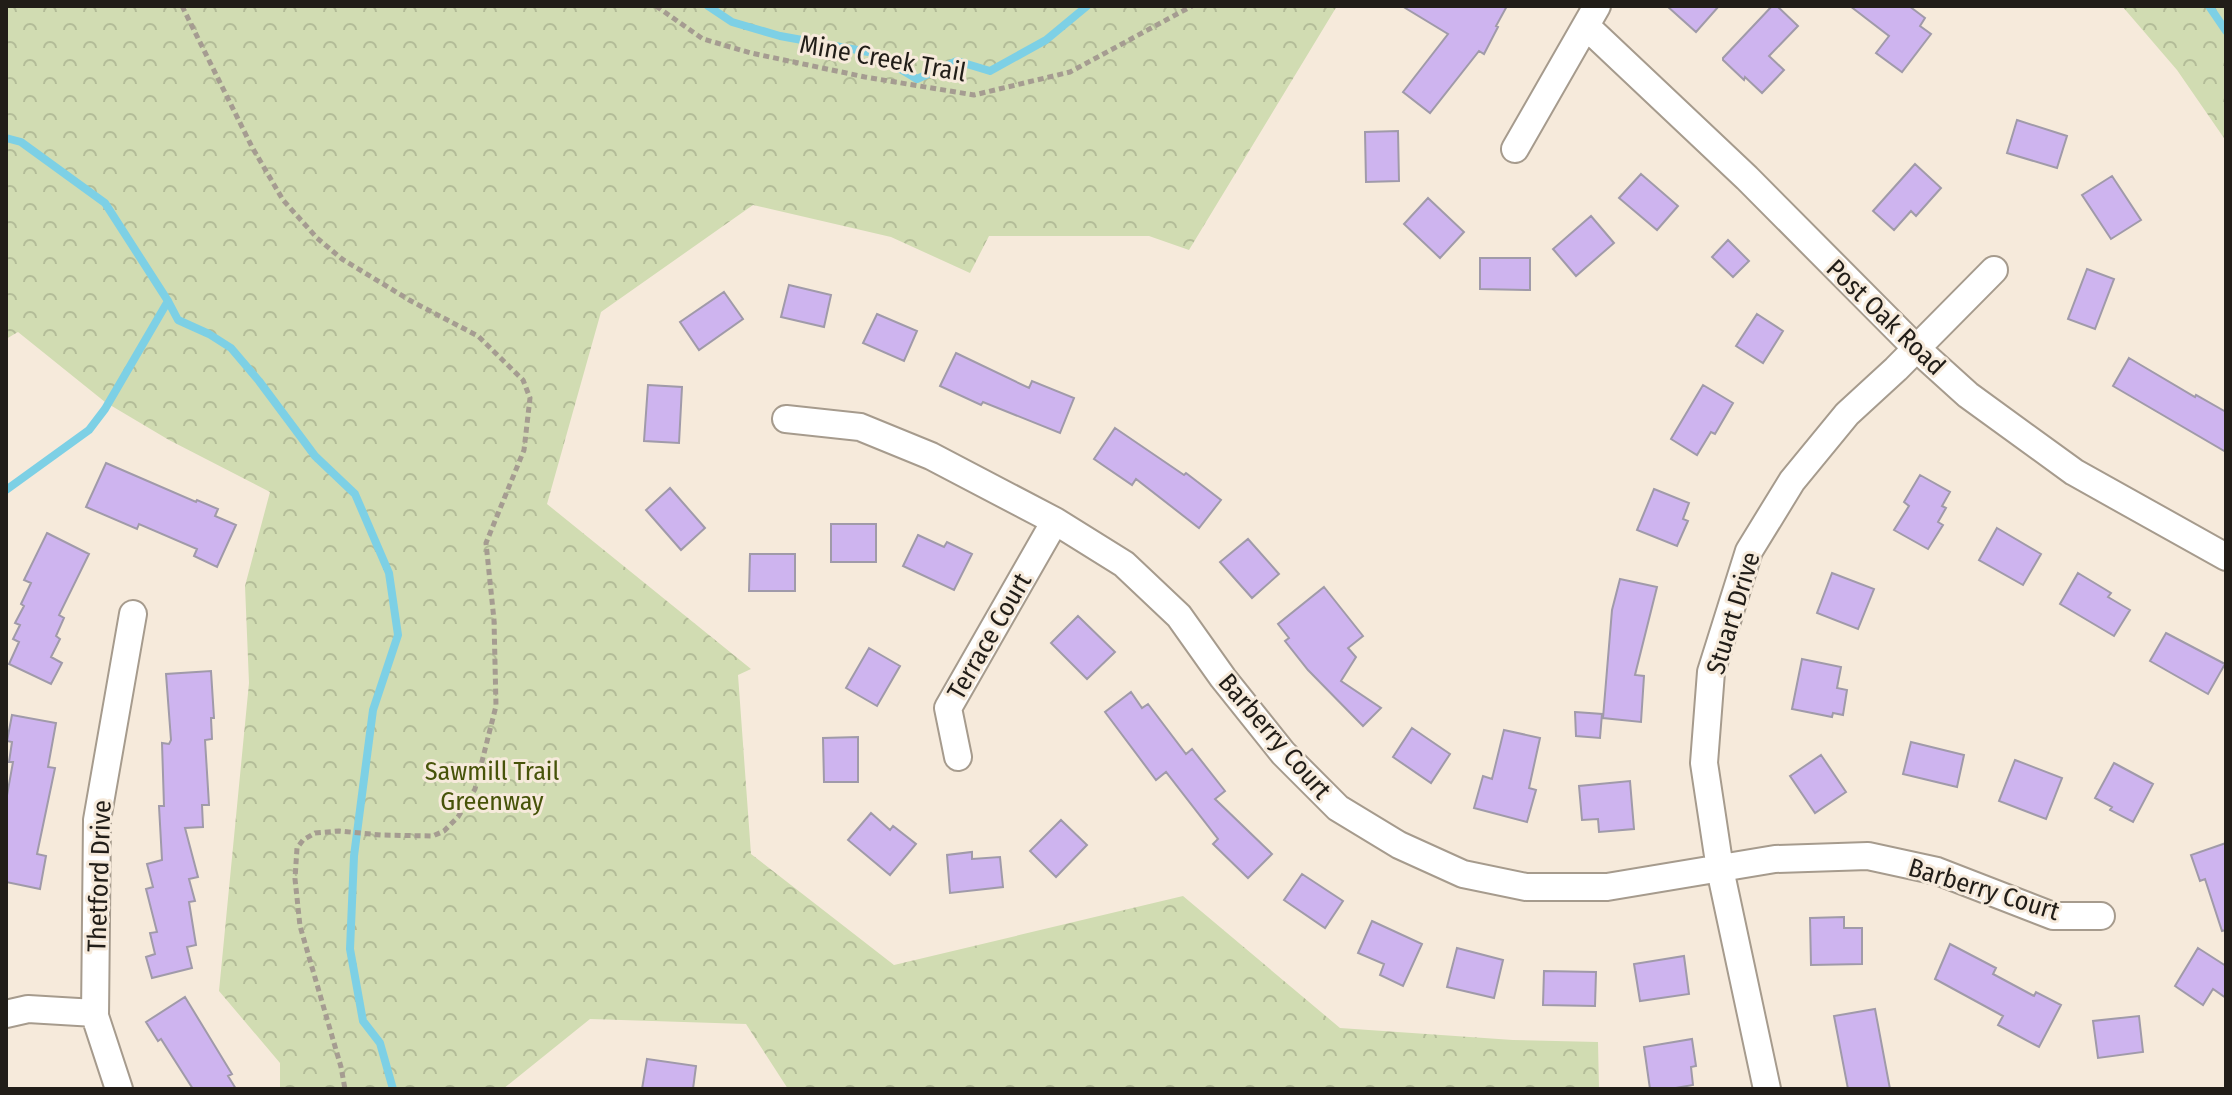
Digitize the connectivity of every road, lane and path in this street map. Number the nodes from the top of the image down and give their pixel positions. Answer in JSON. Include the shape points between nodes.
{"nodes":[{"id":1,"x":182,"y":6,"type":"edge"},
{"id":2,"x":656,"y":6,"type":"edge"},
{"id":3,"x":1192,"y":6,"type":"edge"},
{"id":4,"x":1592,"y":16,"type":"edge"},
{"id":5,"x":1515,"y":149,"type":"dead end"},
{"id":6,"x":1994,"y":270,"type":"dead end"},
{"id":7,"x":1916,"y":348,"type":"junction"},
{"id":8,"x":786,"y":419,"type":"dead end"},
{"id":9,"x":1055,"y":521,"type":"junction"},
{"id":10,"x":2226,"y":557,"type":"edge"},
{"id":11,"x":133,"y":614,"type":"dead end"},
{"id":12,"x":958,"y":757,"type":"dead end"},
{"id":13,"x":1720,"y":869,"type":"junction"},
{"id":14,"x":2101,"y":916,"type":"dead end"},
{"id":15,"x":95,"y":1013,"type":"junction"},
{"id":16,"x":6,"y":1014,"type":"edge"},
{"id":17,"x":119,"y":1089,"type":"edge"},
{"id":18,"x":345,"y":1089,"type":"edge"},
{"id":19,"x":1767,"y":1089,"type":"edge"}],
"edges":[{"from":1,"to":18,"type":"path","via":[[283,200],[342,259],[478,336],[523,380],[530,398],[524,450],[486,543],[496,706],[475,789],[458,817],[433,836],[315,833],[297,848],[300,926]]},
{"from":2,"to":3,"type":"path","name":"Mine Creek Trail","via":[[703,39],[751,53],[974,95],[1070,72]]},
{"from":4,"to":5,"type":"street"},
{"from":4,"to":7,"type":"street","name":"Post Oak Road"},
{"from":6,"to":7,"type":"street","name":"Stuart Drive"},
{"from":7,"to":10,"type":"street","name":"Post Oak Road","via":[[1968,395],[2074,472]]},
{"from":7,"to":13,"type":"street","name":"Stuart Drive","via":[[1847,414],[1792,481],[1749,551],[1711,672],[1704,763]]},
{"from":8,"to":9,"type":"street","name":"Barberry Court","via":[[860,427],[931,456]]},
{"from":9,"to":12,"type":"street","name":"Terrace Court","via":[[948,708]]},
{"from":9,"to":13,"type":"street","name":"Barberry Court","via":[[1124,564],[1179,616],[1283,753],[1338,808],[1399,845],[1463,874],[1526,887],[1607,887]]},
{"from":11,"to":15,"type":"street","name":"Thetford Drive","via":[[97,820]]},
{"from":13,"to":14,"type":"street","name":"Barberry Court","via":[[1775,859],[1868,856],[1937,871],[2053,916]]},
{"from":13,"to":19,"type":"street","name":"Stuart Drive"},
{"from":15,"to":16,"type":"street","via":[[28,1009]]},
{"from":15,"to":17,"type":"street","name":"Thetford Drive"}]}
